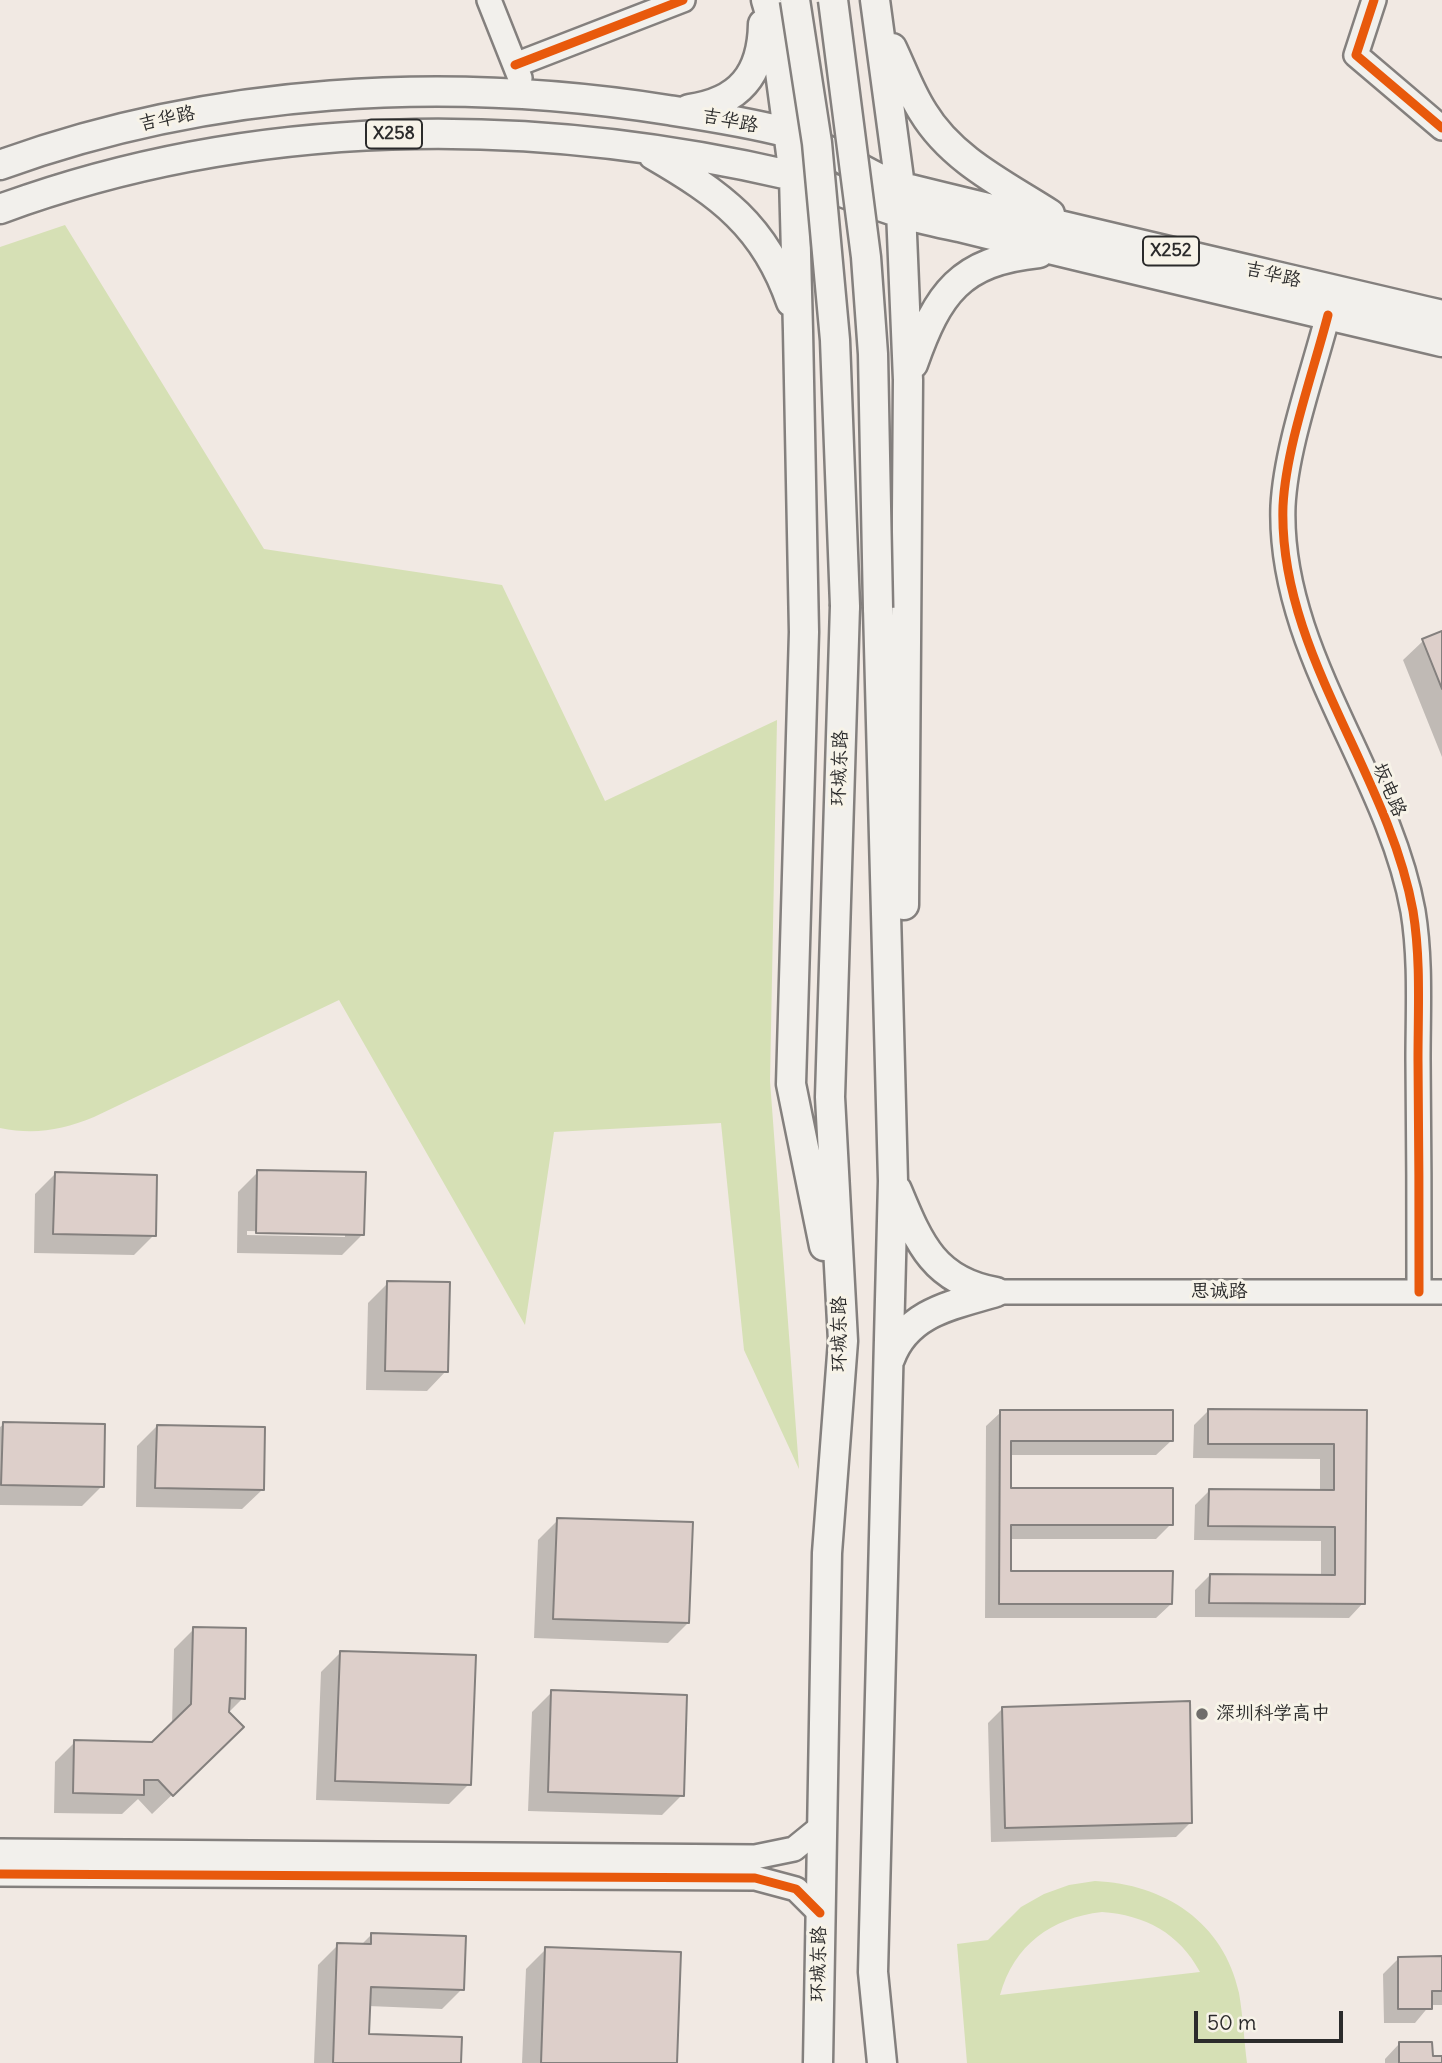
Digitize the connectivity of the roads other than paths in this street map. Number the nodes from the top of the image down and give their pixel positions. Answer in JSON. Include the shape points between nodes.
{"nodes":[{"id":1,"x":489,"y":0,"type":"edge"},
{"id":2,"x":683,"y":0,"type":"edge"},
{"id":3,"x":765,"y":0,"type":"edge"},
{"id":4,"x":795,"y":0,"type":"edge"},
{"id":5,"x":833,"y":0,"type":"edge"},
{"id":6,"x":1374,"y":0,"type":"edge"},
{"id":7,"x":877,"y":11,"type":"edge"},
{"id":8,"x":515,"y":65,"type":"junction"},
{"id":9,"x":525,"y":94,"type":"junction"},
{"id":10,"x":674,"y":111,"type":"junction"},
{"id":11,"x":1442,"y":128,"type":"edge"},
{"id":12,"x":788,"y":133,"type":"junction"},
{"id":13,"x":639,"y":147,"type":"junction"},
{"id":14,"x":0,"y":165,"type":"edge"},
{"id":15,"x":793,"y":176,"type":"junction"},
{"id":16,"x":901,"y":200,"type":"junction"},
{"id":17,"x":0,"y":209,"type":"edge"},
{"id":18,"x":1070,"y":226,"type":"junction"},
{"id":19,"x":1056,"y":251,"type":"junction"},
{"id":20,"x":1328,"y":315,"type":"junction"},
{"id":21,"x":1442,"y":315,"type":"edge"},
{"id":22,"x":798,"y":331,"type":"junction"},
{"id":23,"x":1442,"y":342,"type":"edge"},
{"id":24,"x":908,"y":380,"type":"junction"},
{"id":25,"x":893,"y":1181,"type":"junction"},
{"id":26,"x":996,"y":1292,"type":"junction"},
{"id":27,"x":1431,"y":1292,"type":"edge"},
{"id":28,"x":843,"y":1341,"type":"junction"},
{"id":29,"x":889,"y":1362,"type":"junction"},
{"id":30,"x":821,"y":1827,"type":"junction"},
{"id":31,"x":0,"y":1851,"type":"edge"},
{"id":32,"x":0,"y":1874,"type":"edge"},
{"id":33,"x":820,"y":1913,"type":"junction"},
{"id":34,"x":818,"y":2063,"type":"edge"},
{"id":35,"x":882,"y":2063,"type":"edge"}],
"edges":[{"from":1,"to":8,"type":"street"},
{"from":2,"to":8,"type":"street"},
{"from":3,"to":10,"type":"main road","via":[[761,53],[751,75],[723,101]]},
{"from":3,"to":12,"type":"main road","via":[[774,27]]},
{"from":4,"to":28,"type":"main road","name":"环城东路","bridge":true,"via":[[817,143],[835,340],[845,606],[830,1097]]},
{"from":5,"to":25,"type":"main road","name":"环城东路","bridge":true,"via":[[866,257],[873,354]]},
{"from":6,"to":11,"type":"street","via":[[1356,55]]},
{"from":7,"to":16,"type":"main road"},
{"from":7,"to":18,"type":"main road","via":[[923,112],[946,142],[975,166]]},
{"from":8,"to":9,"type":"street"},
{"from":9,"to":10,"type":"main road","name":"吉华路","number":"X258"},
{"from":9,"to":14,"type":"main road","name":"吉华路","number":"X258","via":[[353,94],[237,106],[123,128]]},
{"from":10,"to":12,"type":"main road","name":"吉华路","number":"X258"},
{"from":12,"to":15,"type":"main road"},
{"from":12,"to":16,"type":"main road","name":"吉华路","number":"X258"},
{"from":13,"to":15,"type":"main road","name":"吉华路","number":"X258"},
{"from":13,"to":17,"type":"main road","name":"吉华路","number":"X258","via":[[469,133],[299,140],[133,169]]},
{"from":13,"to":22,"type":"main road","via":[[707,187],[745,220],[785,283]]},
{"from":15,"to":16,"type":"main road","name":"吉华路","number":"X258"},
{"from":15,"to":22,"type":"main road"},
{"from":16,"to":18,"type":"main road","name":"吉华路","number":"X252"},
{"from":16,"to":19,"type":"main road","name":"吉华路","number":"X252"},
{"from":16,"to":24,"type":"main road"},
{"from":18,"to":21,"type":"main road","name":"吉华路","number":"X252"},
{"from":19,"to":20,"type":"main road","name":"吉华路","number":"X252"},
{"from":19,"to":24,"type":"main road","via":[[988,262],[961,277],[940,300],[926,327]]},
{"from":20,"to":23,"type":"main road","name":"吉华路","number":"X252"},
{"from":20,"to":27,"type":"street","name":"坂电路","via":[[1291,457],[1283,505],[1286,553],[1315,657],[1398,857],[1412,911]]},
{"from":22,"to":28,"type":"main road","via":[[804,632],[791,1084]]},
{"from":24,"to":25,"type":"main road","via":[[901,1074]]},
{"from":25,"to":26,"type":"main road","via":[[916,1236],[934,1261],[957,1279]]},
{"from":25,"to":29,"type":"main road","name":"环城东路"},
{"from":26,"to":27,"type":"street","name":"思诚路"},
{"from":26,"to":29,"type":"main road","via":[[919,1319],[900,1338]]},
{"from":28,"to":30,"type":"main road","name":"环城东路","via":[[827,1553]]},
{"from":29,"to":35,"type":"main road","name":"环城东路","via":[[873,1972]]},
{"from":30,"to":31,"type":"street","via":[[794,1849],[755,1857]]},
{"from":30,"to":33,"type":"main road","name":"环城东路"},
{"from":32,"to":33,"type":"street","via":[[755,1878],[796,1889]]},
{"from":33,"to":34,"type":"main road","name":"环城东路"}]}
